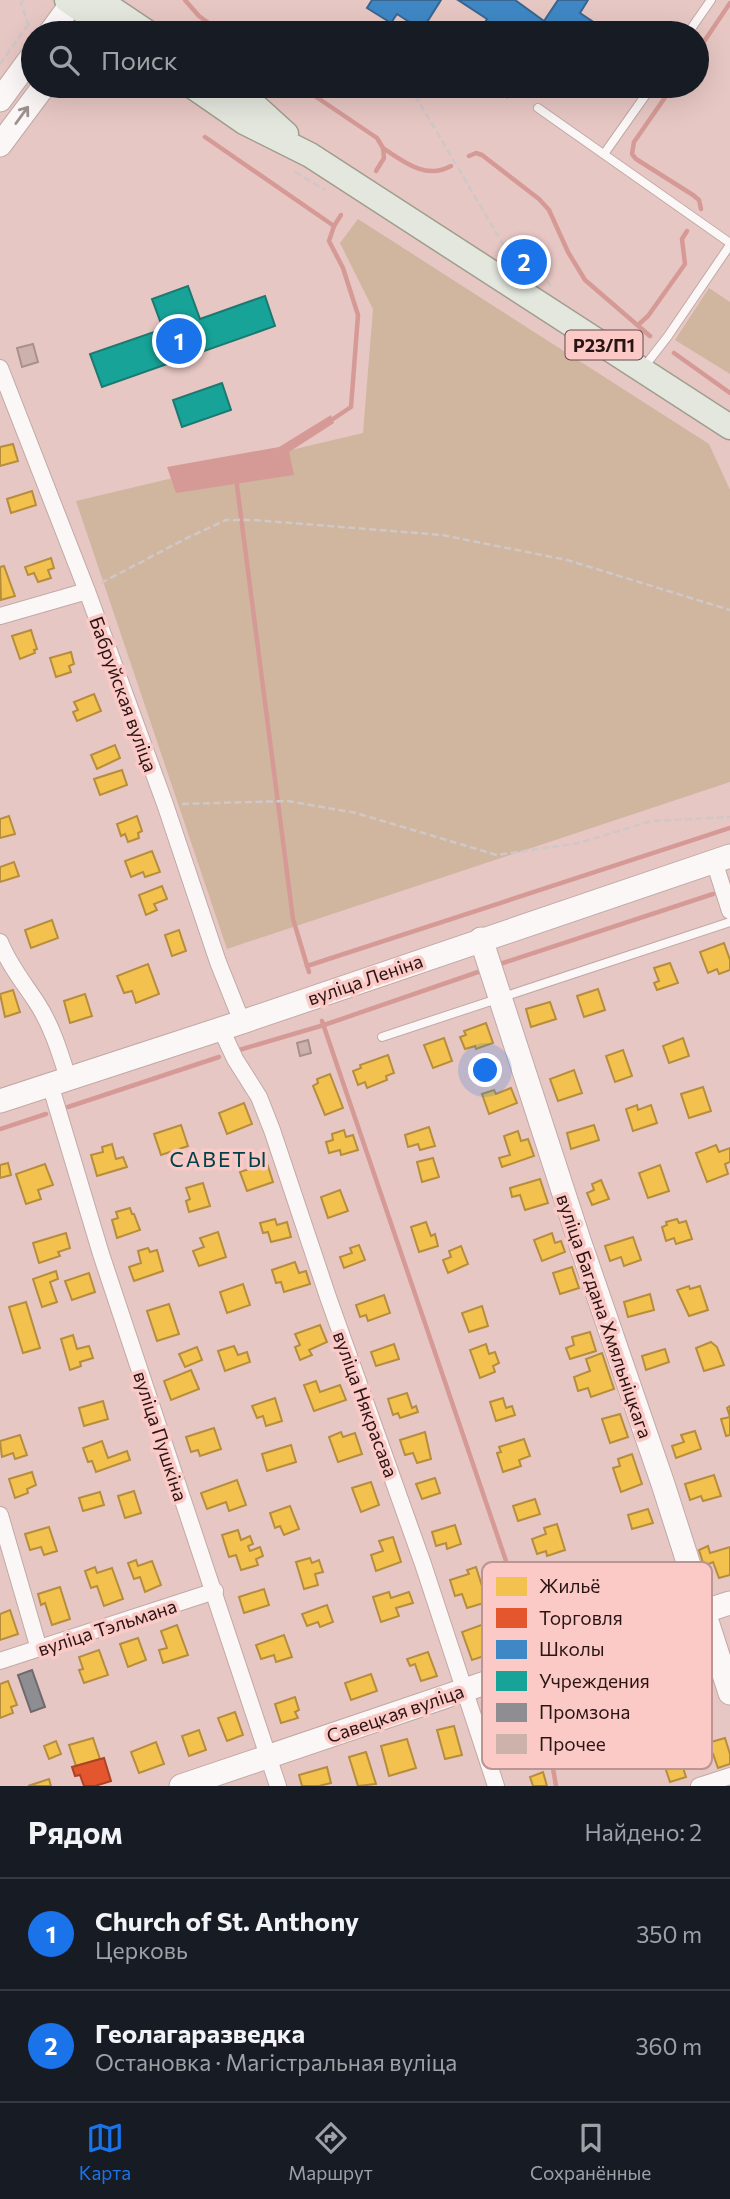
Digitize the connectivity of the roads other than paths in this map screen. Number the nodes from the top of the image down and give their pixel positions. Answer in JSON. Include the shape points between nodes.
{"nodes":[{"id":1,"x":710,"y":0,"type":"edge"},
{"id":2,"x":85,"y":8,"type":"edge"},
{"id":3,"x":64,"y":21,"type":"edge"},
{"id":4,"x":101,"y":21,"type":"edge"},
{"id":5,"x":118,"y":21,"type":"edge"},
{"id":6,"x":696,"y":21,"type":"edge"},
{"id":7,"x":21,"y":71,"type":"edge"},
{"id":8,"x":35,"y":98,"type":"edge"},
{"id":9,"x":209,"y":98,"type":"edge"},
{"id":10,"x":244,"y":98,"type":"edge"},
{"id":11,"x":644,"y":98,"type":"edge"},
{"id":12,"x":0,"y":100,"type":"edge"},
{"id":13,"x":538,"y":108,"type":"dead end"},
{"id":14,"x":0,"y":145,"type":"edge"},
{"id":15,"x":604,"y":154,"type":"junction"},
{"id":16,"x":310,"y":156,"type":"junction"},
{"id":17,"x":730,"y":244,"type":"edge"},
{"id":18,"x":0,"y":368,"type":"edge"},
{"id":19,"x":642,"y":370,"type":"junction"},
{"id":20,"x":730,"y":427,"type":"edge"},
{"id":21,"x":87,"y":591,"type":"junction"},
{"id":22,"x":0,"y":616,"type":"edge"},
{"id":23,"x":722,"y":858,"type":"edge"},
{"id":24,"x":730,"y":911,"type":"edge"},
{"id":25,"x":730,"y":922,"type":"edge"},
{"id":26,"x":481,"y":939,"type":"junction"},
{"id":27,"x":0,"y":943,"type":"edge"},
{"id":28,"x":499,"y":998,"type":"junction"},
{"id":29,"x":232,"y":1025,"type":"junction"},
{"id":30,"x":382,"y":1037,"type":"dead end"},
{"id":31,"x":59,"y":1081,"type":"junction"},
{"id":32,"x":0,"y":1101,"type":"edge"},
{"id":33,"x":0,"y":1515,"type":"edge"},
{"id":34,"x":687,"y":1562,"type":"edge"},
{"id":35,"x":215,"y":1591,"type":"junction"},
{"id":36,"x":730,"y":1603,"type":"edge"},
{"id":37,"x":712,"y":1609,"type":"edge"},
{"id":38,"x":712,"y":1639,"type":"edge"},
{"id":39,"x":39,"y":1649,"type":"junction"},
{"id":40,"x":0,"y":1661,"type":"edge"},
{"id":41,"x":482,"y":1684,"type":"edge"},
{"id":42,"x":466,"y":1689,"type":"junction"},
{"id":43,"x":730,"y":1693,"type":"edge"},
{"id":44,"x":482,"y":1741,"type":"edge"},
{"id":45,"x":269,"y":1756,"type":"junction"},
{"id":46,"x":491,"y":1769,"type":"edge"},
{"id":47,"x":730,"y":1776,"type":"edge"},
{"id":48,"x":181,"y":1786,"type":"edge"},
{"id":49,"x":278,"y":1786,"type":"edge"},
{"id":50,"x":496,"y":1786,"type":"edge"},
{"id":51,"x":699,"y":1786,"type":"edge"}],
"edges":[{"from":1,"to":6,"type":"lane"},
{"from":2,"to":3,"type":"street"},
{"from":2,"to":4,"type":"main road"},
{"from":2,"to":5,"type":"main road"},
{"from":7,"to":12,"type":"street"},
{"from":14,"to":8,"type":"street","one_way":true},
{"from":9,"to":16,"type":"main road","number":"Р23/П1"},
{"from":10,"to":16,"type":"main road","number":"Р23/П1"},
{"from":11,"to":15,"type":"lane"},
{"from":13,"to":15,"type":"lane"},
{"from":15,"to":17,"type":"lane"},
{"from":16,"to":19,"type":"main road","number":"Р23/П1"},
{"from":17,"to":19,"type":"lane"},
{"from":18,"to":21,"type":"street","name":"Бабруйская вуліца"},
{"from":19,"to":20,"type":"main road","number":"Р23/П1"},
{"from":21,"to":22,"type":"street"},
{"from":21,"to":29,"type":"street","name":"Бабруйская вуліца","via":[[218,962]]},
{"from":23,"to":24,"type":"street"},
{"from":23,"to":26,"type":"street","name":"вуліца Леніна"},
{"from":25,"to":28,"type":"lane"},
{"from":26,"to":28,"type":"street","name":"вуліца Багдана Хмяльніцкага"},
{"from":26,"to":29,"type":"street","name":"вуліца Леніна"},
{"from":27,"to":31,"type":"street","name":"вуліца Пушкіна","via":[[53,1034]]},
{"from":28,"to":30,"type":"lane"},
{"from":28,"to":34,"type":"street","name":"вуліца Багдана Хмяльніцкага"},
{"from":29,"to":31,"type":"street","name":"вуліца Леніна"},
{"from":29,"to":42,"type":"street","name":"вуліца Някрасава","via":[[235,1059],[259,1097],[272,1130]]},
{"from":31,"to":32,"type":"street","name":"вуліца Леніна"},
{"from":31,"to":35,"type":"street","name":"вуліца Пушкіна","via":[[101,1254]]},
{"from":33,"to":39,"type":"street"},
{"from":35,"to":39,"type":"street","name":"вуліца Тэльмана"},
{"from":35,"to":45,"type":"street","name":"вуліца Пушкіна"},
{"from":36,"to":37,"type":"street","name":"Савецкая вуліца"},
{"from":38,"to":43,"type":"street","name":"вуліца Багдана Хмяльніцкага"},
{"from":39,"to":40,"type":"street","name":"вуліца Тэльмана"},
{"from":41,"to":42,"type":"street","name":"Савецкая вуліца"},
{"from":42,"to":44,"type":"street","name":"вуліца Някрасава"},
{"from":42,"to":45,"type":"street","name":"Савецкая вуліца"},
{"from":45,"to":48,"type":"street","name":"Савецкая вуліца"},
{"from":45,"to":49,"type":"street","name":"вуліца Пушкіна"},
{"from":46,"to":50,"type":"street","name":"вуліца Някрасава"},
{"from":47,"to":51,"type":"street"}]}
